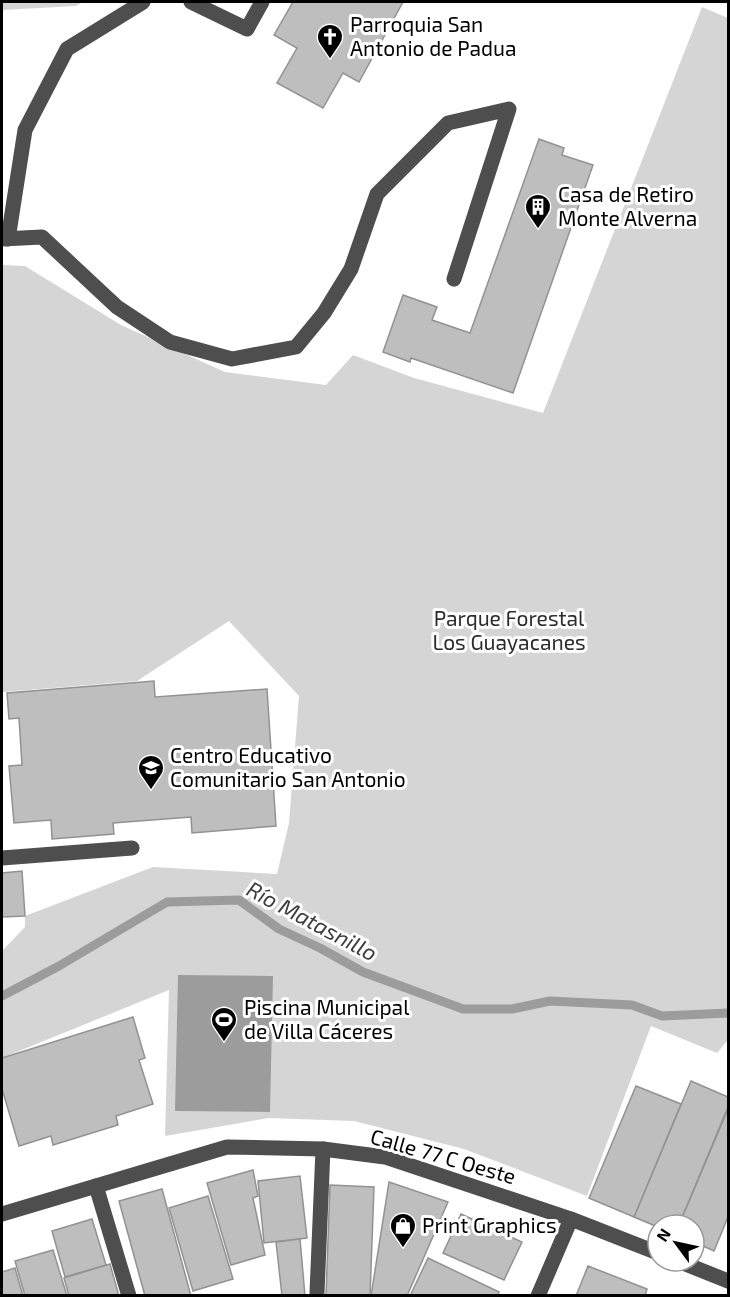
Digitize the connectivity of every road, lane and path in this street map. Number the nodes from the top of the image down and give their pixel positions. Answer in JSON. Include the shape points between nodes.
{"nodes":[{"id":1,"x":143,"y":2,"type":"edge"},
{"id":2,"x":190,"y":2,"type":"edge"},
{"id":3,"x":262,"y":2,"type":"edge"},
{"id":4,"x":5,"y":239,"type":"edge"},
{"id":5,"x":454,"y":279,"type":"dead end"},
{"id":6,"x":132,"y":848,"type":"dead end"},
{"id":7,"x":2,"y":858,"type":"edge"},
{"id":8,"x":322,"y":1149,"type":"junction"},
{"id":9,"x":96,"y":1186,"type":"junction"},
{"id":10,"x":2,"y":1214,"type":"edge"},
{"id":11,"x":571,"y":1218,"type":"junction"},
{"id":12,"x":646,"y":1248,"type":"edge"},
{"id":13,"x":706,"y":1272,"type":"edge"},
{"id":14,"x":729,"y":1281,"type":"edge"},
{"id":15,"x":317,"y":1293,"type":"dead end"},
{"id":16,"x":129,"y":1296,"type":"edge"},
{"id":17,"x":538,"y":1296,"type":"edge"}],
"edges":[{"from":1,"to":4,"type":"street","via":[[67,49],[25,130]]},
{"from":2,"to":3,"type":"street","via":[[247,29]]},
{"from":4,"to":5,"type":"street","via":[[42,237],[117,307],[171,342],[232,360],[296,346],[324,313],[351,269],[377,194],[448,123],[509,109]]},
{"from":6,"to":7,"type":"street"},
{"from":8,"to":9,"type":"street","name":"Calle 77 C Oeste","via":[[226,1147]]},
{"from":8,"to":11,"type":"street","name":"Calle 77 C Oeste","via":[[385,1157]]},
{"from":8,"to":15,"type":"street"},
{"from":9,"to":10,"type":"street","name":"Calle 77 C Oeste"},
{"from":9,"to":16,"type":"street"},
{"from":11,"to":12,"type":"street","name":"Calle 77 C Oeste"},
{"from":11,"to":17,"type":"street"},
{"from":13,"to":14,"type":"street"}]}
